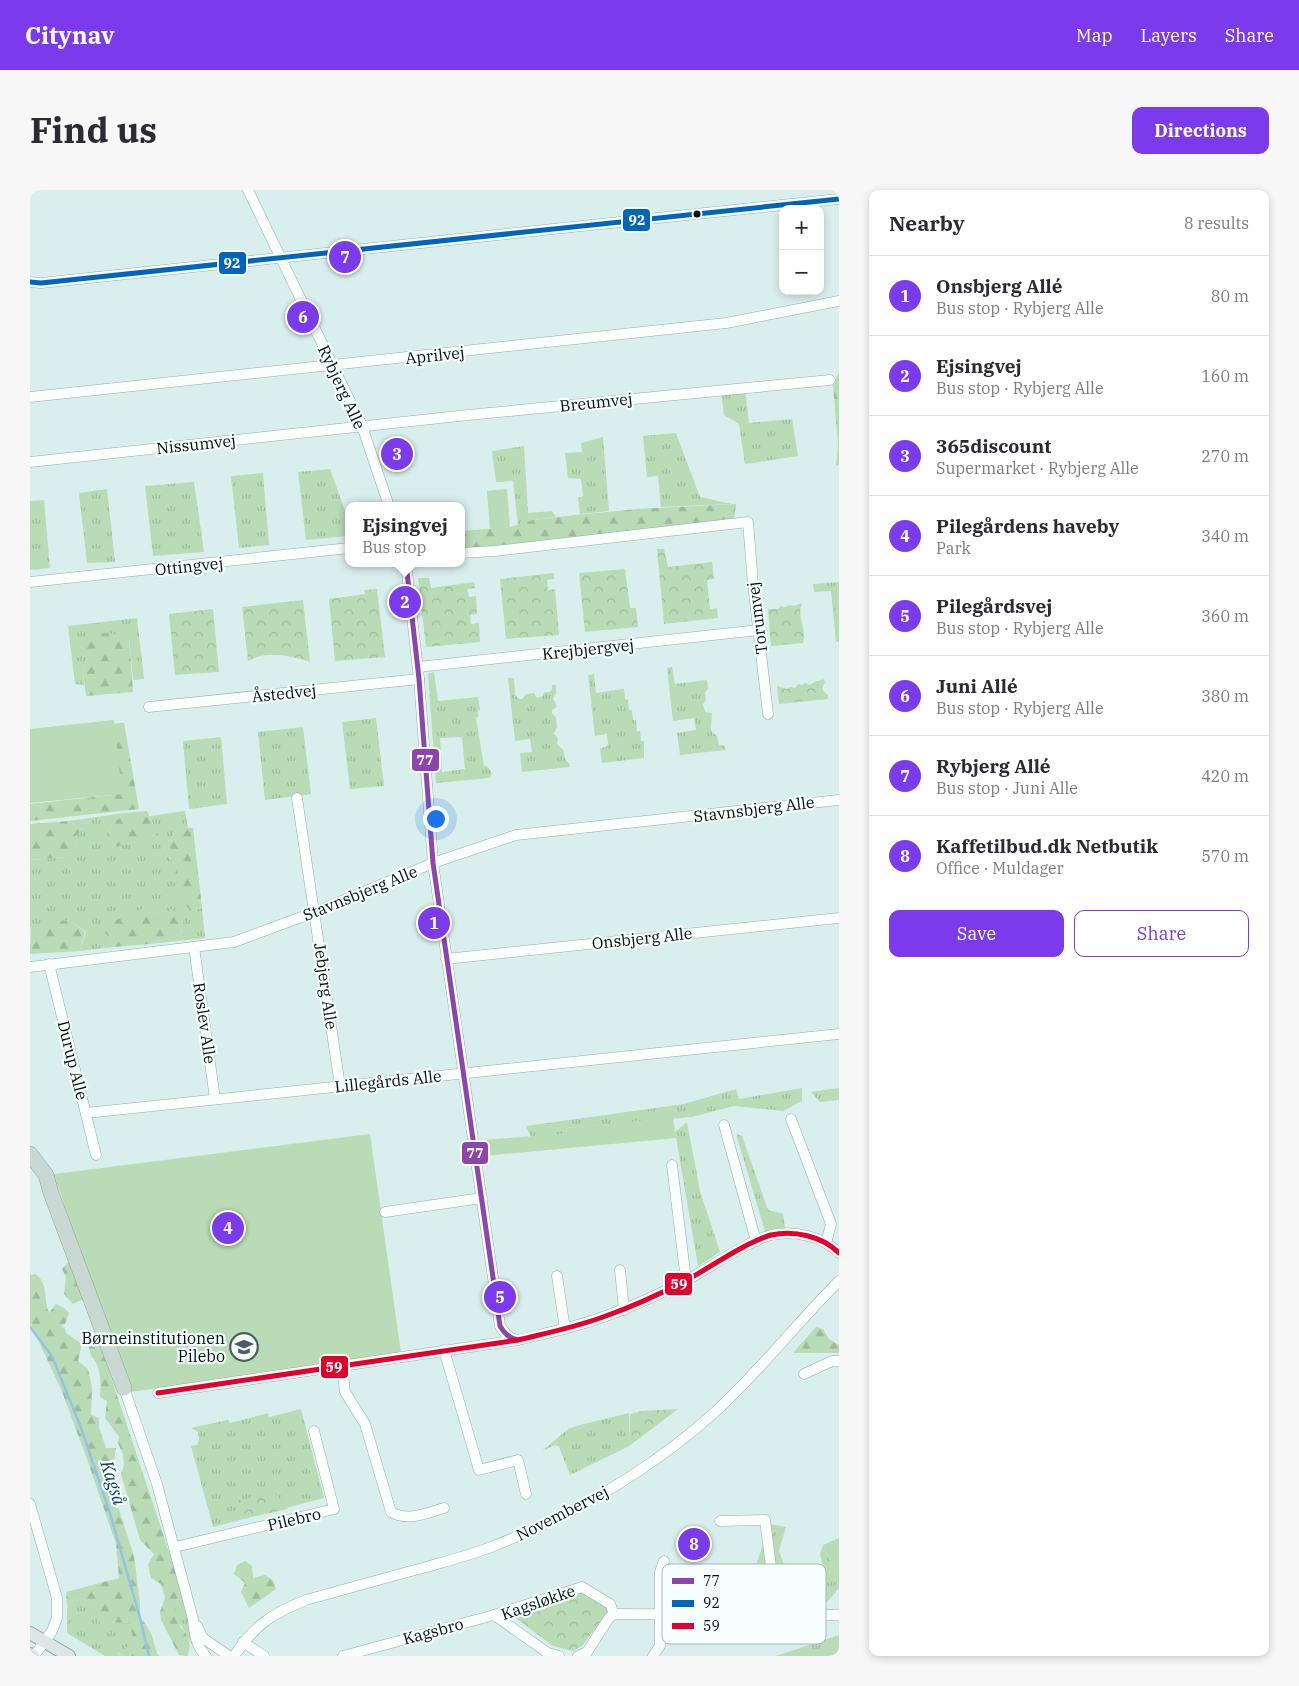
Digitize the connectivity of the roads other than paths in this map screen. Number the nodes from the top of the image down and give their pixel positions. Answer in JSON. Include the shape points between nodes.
{"nodes":[{"id":1,"x":248,"y":190,"type":"edge"},
{"id":2,"x":839,"y":198,"type":"edge"},
{"id":3,"x":280,"y":258,"type":"junction"},
{"id":4,"x":30,"y":282,"type":"edge"},
{"id":5,"x":839,"y":301,"type":"edge"},
{"id":6,"x":332,"y":366,"type":"junction"},
{"id":7,"x":830,"y":380,"type":"dead end"},
{"id":8,"x":30,"y":398,"type":"edge"},
{"id":9,"x":362,"y":426,"type":"junction"},
{"id":10,"x":30,"y":462,"type":"edge"},
{"id":11,"x":388,"y":502,"type":"edge"},
{"id":12,"x":345,"y":548,"type":"edge"},
{"id":13,"x":465,"y":553,"type":"edge"},
{"id":14,"x":406,"y":567,"type":"edge"},
{"id":15,"x":30,"y":582,"type":"edge"},
{"id":16,"x":759,"y":630,"type":"junction"},
{"id":17,"x":418,"y":667,"type":"junction"},
{"id":18,"x":419,"y":679,"type":"junction"},
{"id":19,"x":149,"y":707,"type":"dead end"},
{"id":20,"x":768,"y":714,"type":"dead end"},
{"id":21,"x":297,"y":798,"type":"dead end"},
{"id":22,"x":839,"y":800,"type":"edge"},
{"id":23,"x":433,"y":864,"type":"junction"},
{"id":24,"x":315,"y":912,"type":"junction"},
{"id":25,"x":839,"y":918,"type":"edge"},
{"id":26,"x":194,"y":947,"type":"junction"},
{"id":27,"x":446,"y":959,"type":"junction"},
{"id":28,"x":49,"y":964,"type":"junction"},
{"id":29,"x":30,"y":967,"type":"edge"},
{"id":30,"x":839,"y":1034,"type":"edge"},
{"id":31,"x":463,"y":1073,"type":"junction"},
{"id":32,"x":340,"y":1086,"type":"junction"},
{"id":33,"x":215,"y":1099,"type":"junction"},
{"id":34,"x":86,"y":1112,"type":"junction"},
{"id":35,"x":791,"y":1120,"type":"dead end"},
{"id":36,"x":724,"y":1125,"type":"dead end"},
{"id":37,"x":30,"y":1154,"type":"edge"},
{"id":38,"x":96,"y":1155,"type":"dead end"},
{"id":39,"x":672,"y":1165,"type":"dead end"},
{"id":40,"x":30,"y":1168,"type":"edge"},
{"id":41,"x":51,"y":1193,"type":"junction"},
{"id":42,"x":482,"y":1198,"type":"junction"},
{"id":43,"x":385,"y":1212,"type":"dead end"},
{"id":44,"x":756,"y":1241,"type":"junction"},
{"id":45,"x":826,"y":1243,"type":"junction"},
{"id":46,"x":839,"y":1253,"type":"edge"},
{"id":47,"x":620,"y":1270,"type":"dead end"},
{"id":48,"x":557,"y":1276,"type":"dead end"},
{"id":49,"x":686,"y":1280,"type":"junction"},
{"id":50,"x":839,"y":1281,"type":"edge"},
{"id":51,"x":624,"y":1310,"type":"junction"},
{"id":52,"x":565,"y":1329,"type":"junction"},
{"id":53,"x":518,"y":1340,"type":"junction"},
{"id":54,"x":444,"y":1350,"type":"junction"},
{"id":55,"x":839,"y":1361,"type":"edge"},
{"id":56,"x":342,"y":1366,"type":"junction"},
{"id":57,"x":804,"y":1374,"type":"dead end"},
{"id":58,"x":124,"y":1388,"type":"joint"},
{"id":59,"x":158,"y":1393,"type":"dead end"},
{"id":60,"x":314,"y":1431,"type":"dead end"},
{"id":61,"x":526,"y":1494,"type":"dead end"},
{"id":62,"x":30,"y":1504,"type":"edge"},
{"id":63,"x":444,"y":1508,"type":"dead end"},
{"id":64,"x":720,"y":1521,"type":"dead end"},
{"id":65,"x":175,"y":1547,"type":"junction"},
{"id":66,"x":664,"y":1561,"type":"dead end"},
{"id":67,"x":663,"y":1564,"type":"edge"},
{"id":68,"x":770,"y":1564,"type":"edge"},
{"id":69,"x":662,"y":1566,"type":"edge"},
{"id":70,"x":660,"y":1613,"type":"junction"},
{"id":71,"x":614,"y":1614,"type":"junction"},
{"id":72,"x":494,"y":1615,"type":"junction"},
{"id":73,"x":826,"y":1615,"type":"edge"},
{"id":74,"x":839,"y":1615,"type":"edge"},
{"id":75,"x":193,"y":1619,"type":"junction"},
{"id":76,"x":30,"y":1633,"type":"edge"},
{"id":77,"x":44,"y":1642,"type":"junction"},
{"id":78,"x":243,"y":1642,"type":"junction"},
{"id":79,"x":547,"y":1654,"type":"edge"},
{"id":80,"x":32,"y":1655,"type":"edge"},
{"id":81,"x":69,"y":1656,"type":"edge"},
{"id":82,"x":206,"y":1656,"type":"edge"},
{"id":83,"x":229,"y":1656,"type":"edge"},
{"id":84,"x":234,"y":1656,"type":"edge"},
{"id":85,"x":264,"y":1656,"type":"edge"},
{"id":86,"x":343,"y":1656,"type":"edge"},
{"id":87,"x":559,"y":1656,"type":"edge"},
{"id":88,"x":578,"y":1656,"type":"edge"},
{"id":89,"x":653,"y":1656,"type":"edge"}],
"edges":[{"from":1,"to":3,"type":"street","name":"Rybjerg Alle"},
{"from":2,"to":3,"type":"street"},
{"from":3,"to":4,"type":"street"},
{"from":3,"to":6,"type":"street","name":"Rybjerg Alle"},
{"from":5,"to":6,"type":"street","name":"Aprilvej","via":[[726,323]]},
{"from":6,"to":8,"type":"street","name":"Aprilvej"},
{"from":6,"to":9,"type":"street","name":"Rybjerg Alle"},
{"from":7,"to":9,"type":"street","name":"Breumvej"},
{"from":9,"to":10,"type":"street","name":"Nissumvej"},
{"from":9,"to":11,"type":"street","name":"Rybjerg Alle"},
{"from":12,"to":15,"type":"street","name":"Ottingvej"},
{"from":13,"to":16,"type":"street","name":"Torumvej","via":[[748,522]]},
{"from":14,"to":17,"type":"street"},
{"from":16,"to":17,"type":"street","name":"Krejbjergvej"},
{"from":16,"to":20,"type":"street","name":"Torumvej"},
{"from":17,"to":18,"type":"street"},
{"from":18,"to":19,"type":"street","name":"Åstedvej"},
{"from":18,"to":23,"type":"street"},
{"from":21,"to":24,"type":"street","name":"Jebjerg Alle"},
{"from":22,"to":23,"type":"street","name":"Stavnsbjerg Alle","via":[[516,835]]},
{"from":23,"to":24,"type":"street","name":"Stavnsbjerg Alle"},
{"from":23,"to":27,"type":"street"},
{"from":24,"to":26,"type":"street","name":"Stavnsbjerg Alle","via":[[234,942]]},
{"from":24,"to":32,"type":"street","name":"Jebjerg Alle"},
{"from":25,"to":27,"type":"street","name":"Onsbjerg Alle"},
{"from":26,"to":28,"type":"street","name":"Stavnsbjerg Alle"},
{"from":26,"to":33,"type":"street","name":"Roslev Alle"},
{"from":27,"to":31,"type":"street"},
{"from":28,"to":29,"type":"street","name":"Stavnsbjerg Alle"},
{"from":28,"to":34,"type":"street","name":"Durup Alle"},
{"from":30,"to":31,"type":"street","name":"Lillegårds Alle"},
{"from":31,"to":32,"type":"street","name":"Lillegårds Alle"},
{"from":31,"to":42,"type":"street"},
{"from":32,"to":33,"type":"street","name":"Lillegårds Alle"},
{"from":33,"to":34,"type":"street","name":"Lillegårds Alle"},
{"from":34,"to":38,"type":"street","name":"Durup Alle"},
{"from":35,"to":45,"type":"street","via":[[831,1224]]},
{"from":36,"to":44,"type":"street"},
{"from":37,"to":41,"type":"highway","via":[[46,1175]]},
{"from":39,"to":49,"type":"street"},
{"from":40,"to":41,"type":"highway"},
{"from":41,"to":58,"type":"highway"},
{"from":42,"to":43,"type":"street"},
{"from":42,"to":53,"type":"street","via":[[500,1326],[504,1333]]},
{"from":44,"to":45,"type":"street","via":[[771,1235],[793,1234]]},
{"from":44,"to":49,"type":"street"},
{"from":45,"to":46,"type":"street"},
{"from":47,"to":51,"type":"street"},
{"from":48,"to":52,"type":"street"},
{"from":49,"to":51,"type":"street"},
{"from":50,"to":78,"type":"street","name":"Novembervej","via":[[758,1370],[713,1413],[621,1484],[547,1524],[491,1548],[286,1608],[270,1616]]},
{"from":51,"to":52,"type":"street"},
{"from":52,"to":53,"type":"street"},
{"from":53,"to":54,"type":"street"},
{"from":54,"to":56,"type":"street"},
{"from":54,"to":61,"type":"street","via":[[479,1470],[518,1460]]},
{"from":55,"to":57,"type":"street"},
{"from":56,"to":59,"type":"street"},
{"from":56,"to":63,"type":"street","via":[[345,1392],[365,1424],[391,1512],[399,1517],[410,1517]]},
{"from":58,"to":65,"type":"street"},
{"from":60,"to":65,"type":"street","name":"Pilebro","via":[[334,1509]]},
{"from":62,"to":77,"type":"street","via":[[57,1598],[57,1618]]},
{"from":64,"to":68,"type":"street","via":[[764,1520]]},
{"from":65,"to":75,"type":"street"},
{"from":66,"to":67,"type":"street"},
{"from":69,"to":70,"type":"street"},
{"from":70,"to":71,"type":"street"},
{"from":70,"to":89,"type":"street","via":[[660,1646]]},
{"from":71,"to":72,"type":"street","name":"Kagsløkke","via":[[610,1604],[582,1587]]},
{"from":71,"to":88,"type":"street","via":[[588,1652]]},
{"from":72,"to":79,"type":"street","name":"Kagsløkke"},
{"from":72,"to":86,"type":"street","name":"Kagsbro"},
{"from":73,"to":74,"type":"street"},
{"from":75,"to":82,"type":"street","via":[[194,1633],[200,1650]]},
{"from":75,"to":83,"type":"street","via":[[203,1638]]},
{"from":76,"to":77,"type":"main road"},
{"from":77,"to":80,"type":"street"},
{"from":77,"to":81,"type":"main road"},
{"from":78,"to":84,"type":"street","name":"Novembervej"},
{"from":78,"to":85,"type":"street"},
{"from":79,"to":87,"type":"street","name":"Kagsløkke"}]}
